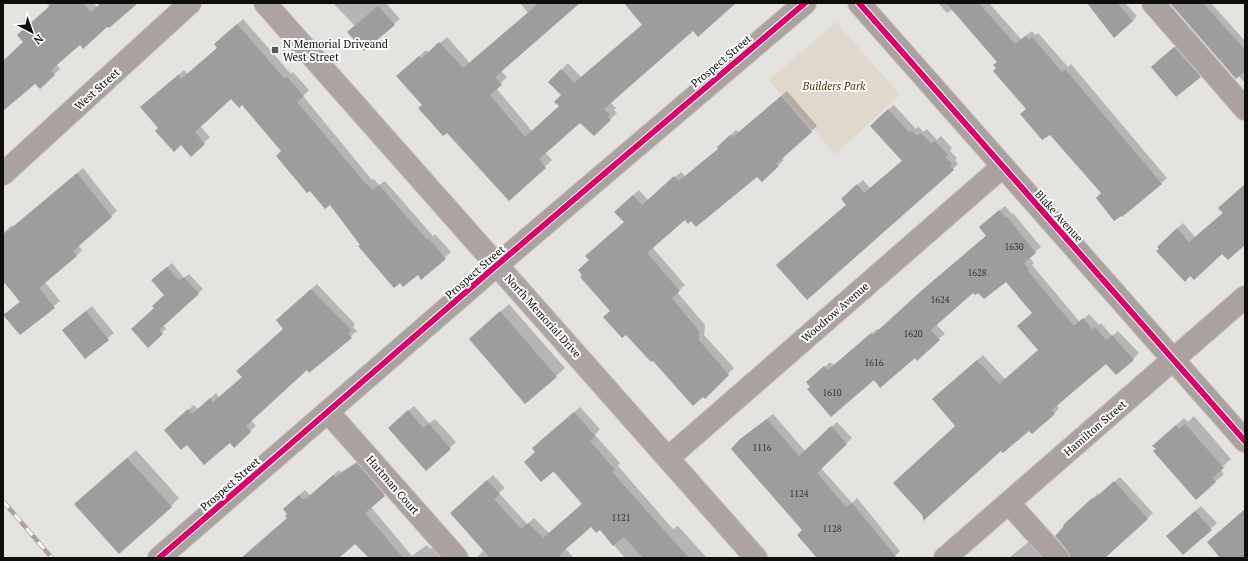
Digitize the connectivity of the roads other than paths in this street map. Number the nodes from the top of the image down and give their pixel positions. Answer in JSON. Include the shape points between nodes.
{"nodes":[{"id":1,"x":190,"y":3,"type":"edge"},
{"id":2,"x":265,"y":3,"type":"edge"},
{"id":3,"x":805,"y":3,"type":"edge"},
{"id":4,"x":859,"y":3,"type":"edge"},
{"id":5,"x":1154,"y":3,"type":"edge"},
{"id":6,"x":1245,"y":109,"type":"edge"},
{"id":7,"x":1002,"y":167,"type":"junction"},
{"id":8,"x":3,"y":174,"type":"edge"},
{"id":9,"x":497,"y":265,"type":"junction"},
{"id":10,"x":1245,"y":297,"type":"edge"},
{"id":11,"x":1173,"y":360,"type":"junction"},
{"id":12,"x":328,"y":412,"type":"junction"},
{"id":13,"x":1245,"y":441,"type":"edge"},
{"id":14,"x":668,"y":458,"type":"junction"},
{"id":15,"x":1009,"y":503,"type":"junction"},
{"id":16,"x":160,"y":558,"type":"edge"},
{"id":17,"x":457,"y":558,"type":"edge"},
{"id":18,"x":756,"y":558,"type":"edge"},
{"id":19,"x":945,"y":558,"type":"edge"},
{"id":20,"x":1058,"y":558,"type":"edge"}],
"edges":[{"from":1,"to":8,"type":"street","name":"West Street"},
{"from":2,"to":9,"type":"main road","name":"North Memorial Drive"},
{"from":3,"to":9,"type":"street","name":"Prospect Street"},
{"from":4,"to":7,"type":"street","name":"Blake Avenue"},
{"from":5,"to":6,"type":"street"},
{"from":7,"to":11,"type":"street","name":"Blake Avenue"},
{"from":7,"to":14,"type":"street","name":"Woodrow Avenue"},
{"from":9,"to":12,"type":"street","name":"Prospect Street"},
{"from":9,"to":14,"type":"main road","name":"North Memorial Drive"},
{"from":10,"to":11,"type":"street","name":"Hamilton Street"},
{"from":11,"to":13,"type":"street","name":"Blake Avenue"},
{"from":11,"to":15,"type":"street","name":"Hamilton Street"},
{"from":12,"to":16,"type":"street","name":"Prospect Street"},
{"from":12,"to":17,"type":"street","name":"Hartman Court"},
{"from":14,"to":18,"type":"main road","name":"North Memorial Drive"},
{"from":15,"to":19,"type":"street","name":"Hamilton Street"},
{"from":15,"to":20,"type":"street"}]}
